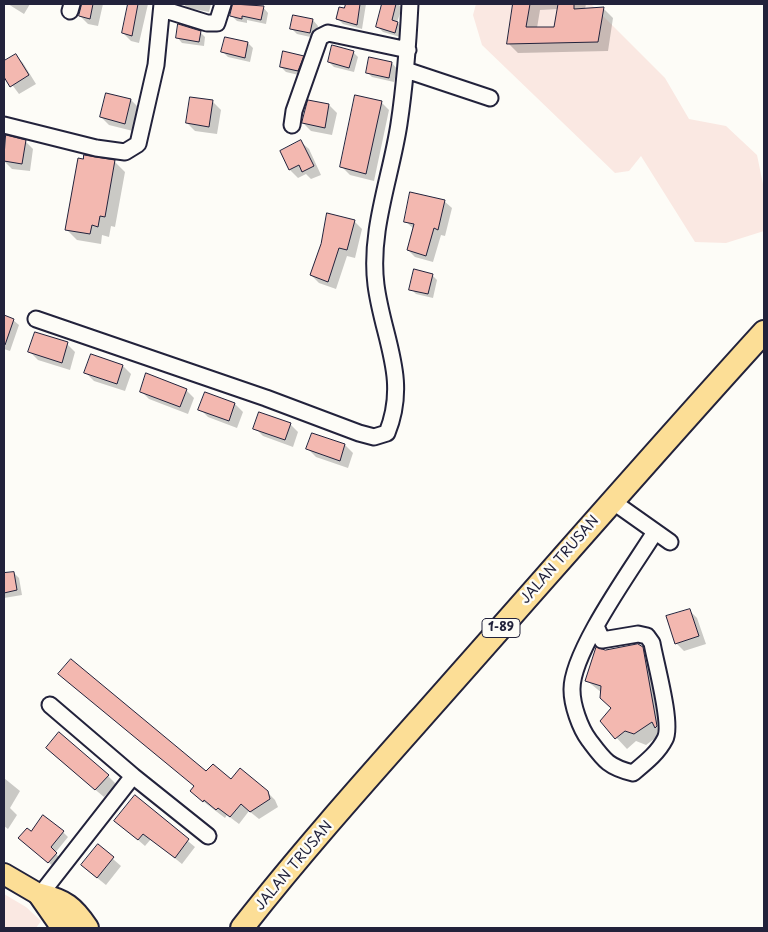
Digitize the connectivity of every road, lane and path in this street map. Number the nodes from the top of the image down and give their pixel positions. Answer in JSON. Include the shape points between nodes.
{"nodes":[{"id":1,"x":223,"y":4,"type":"edge"},
{"id":2,"x":410,"y":4,"type":"edge"},
{"id":3,"x":162,"y":6,"type":"edge"},
{"id":4,"x":408,"y":50,"type":"junction"},
{"id":5,"x":406,"y":70,"type":"junction"},
{"id":6,"x":490,"y":98,"type":"dead end"},
{"id":7,"x":4,"y":125,"type":"edge"},
{"id":8,"x":292,"y":125,"type":"dead end"},
{"id":9,"x":36,"y":319,"type":"dead end"},
{"id":10,"x":764,"y":332,"type":"edge"},
{"id":11,"x":612,"y":502,"type":"junction"},
{"id":12,"x":655,"y":532,"type":"junction"},
{"id":13,"x":670,"y":542,"type":"dead end"},
{"id":14,"x":596,"y":626,"type":"junction"},
{"id":15,"x":602,"y":640,"type":"junction"},
{"id":16,"x":50,"y":705,"type":"dead end"},
{"id":17,"x":577,"y":713,"type":"junction"},
{"id":18,"x":133,"y":776,"type":"junction"},
{"id":19,"x":208,"y":836,"type":"dead end"},
{"id":20,"x":4,"y":874,"type":"edge"},
{"id":21,"x":40,"y":895,"type":"junction"},
{"id":22,"x":63,"y":928,"type":"edge"},
{"id":23,"x":87,"y":928,"type":"edge"},
{"id":24,"x":242,"y":928,"type":"edge"}],
"edges":[{"from":1,"to":3,"type":"street","via":[[217,24]]},
{"from":2,"to":4,"type":"street"},
{"from":3,"to":7,"type":"street","via":[[156,65],[138,144],[125,152],[96,148]]},
{"from":4,"to":5,"type":"street"},
{"from":4,"to":8,"type":"street","via":[[328,33],[320,37]]},
{"from":5,"to":6,"type":"street"},
{"from":5,"to":9,"type":"street","via":[[399,125],[374,254],[376,283],[397,392],[387,432],[374,436],[359,433]]},
{"from":10,"to":11,"type":"highway","name":"JALAN TRUSAN","number":"1-89"},
{"from":11,"to":12,"type":"street"},
{"from":11,"to":24,"type":"highway","name":"JALAN TRUSAN","number":"1-89","via":[[274,887]]},
{"from":12,"to":13,"type":"street"},
{"from":12,"to":14,"type":"street"},
{"from":14,"to":15,"type":"street"},
{"from":14,"to":17,"type":"street","via":[[580,656],[572,689]]},
{"from":15,"to":17,"type":"street","via":[[592,647],[580,686]]},
{"from":15,"to":17,"type":"street","via":[[638,634],[647,636],[652,643],[667,717],[666,737],[651,758],[633,772],[615,769],[601,757],[586,736]]},
{"from":16,"to":18,"type":"street"},
{"from":18,"to":19,"type":"street"},
{"from":18,"to":21,"type":"street"},
{"from":20,"to":21,"type":"main road"},
{"from":21,"to":22,"type":"highway"},
{"from":21,"to":23,"type":"highway","via":[[58,900],[76,911]]}]}
